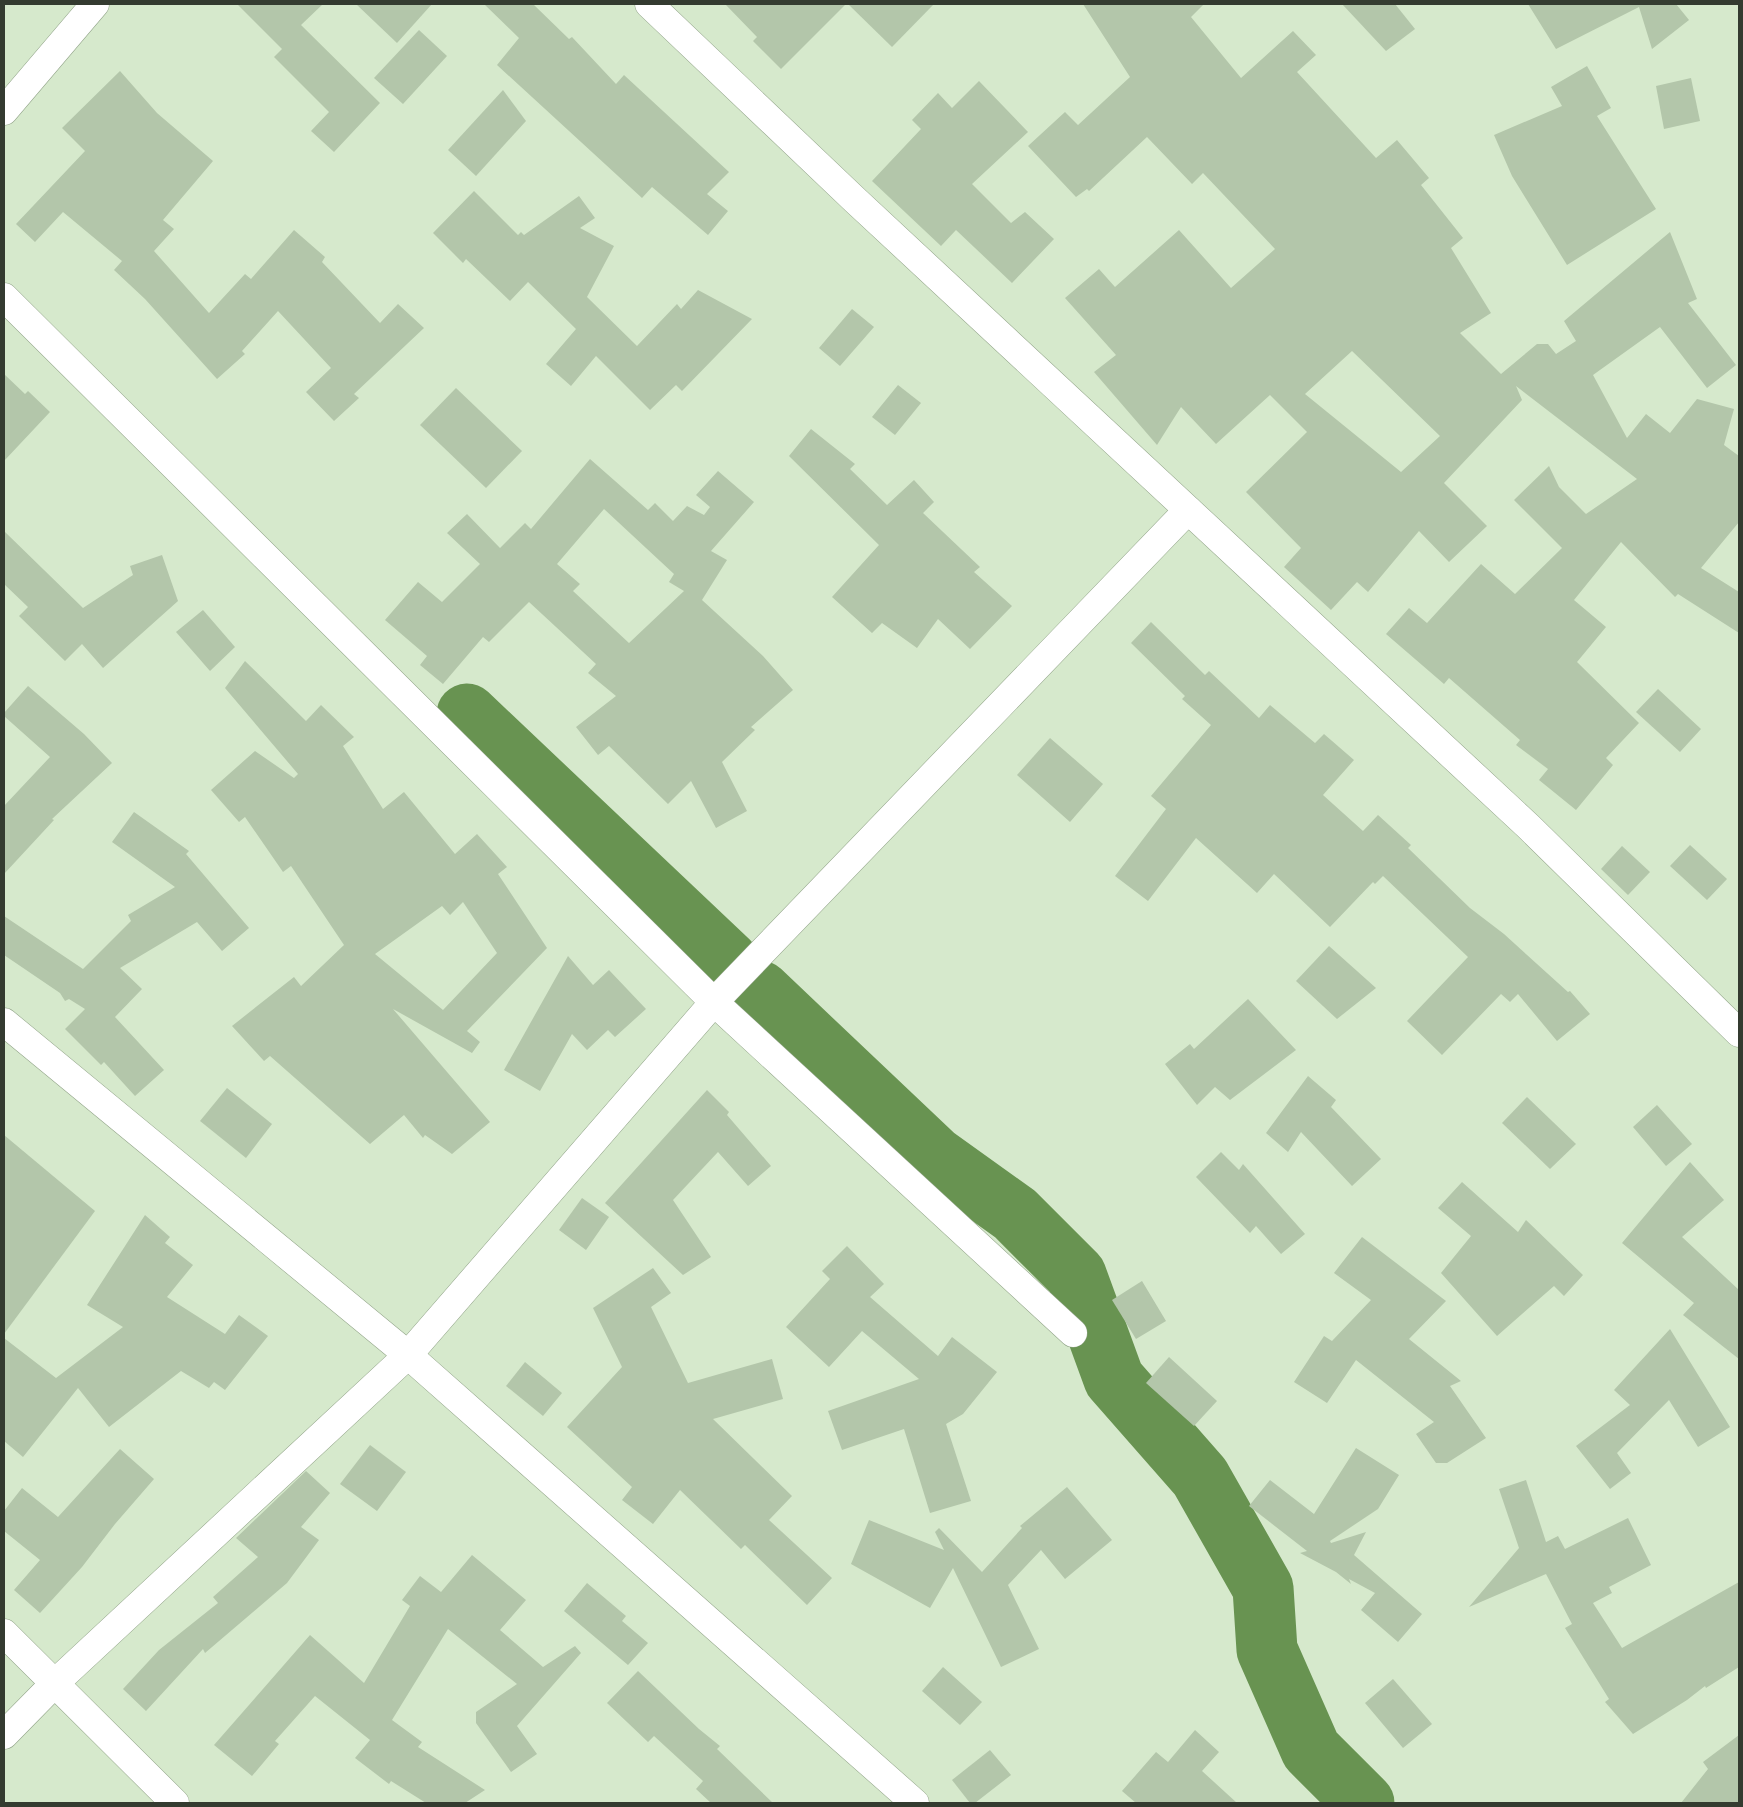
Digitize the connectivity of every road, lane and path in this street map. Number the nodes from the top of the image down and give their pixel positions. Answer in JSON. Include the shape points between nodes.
{"nodes":[{"id":1,"x":95,"y":4,"type":"edge"},
{"id":2,"x":649,"y":4,"type":"edge"},
{"id":3,"x":4,"y":111,"type":"edge"},
{"id":4,"x":4,"y":297,"type":"edge"},
{"id":5,"x":1188,"y":510,"type":"junction"},
{"id":6,"x":714,"y":1002,"type":"junction"},
{"id":7,"x":4,"y":1022,"type":"edge"},
{"id":8,"x":1739,"y":1033,"type":"edge"},
{"id":9,"x":1074,"y":1334,"type":"dead end"},
{"id":10,"x":408,"y":1355,"type":"junction"},
{"id":11,"x":4,"y":1633,"type":"edge"},
{"id":12,"x":56,"y":1683,"type":"junction"},
{"id":13,"x":4,"y":1735,"type":"edge"},
{"id":14,"x":175,"y":1803,"type":"edge"},
{"id":15,"x":916,"y":1803,"type":"edge"}],
"edges":[{"from":1,"to":3,"type":"street"},
{"from":2,"to":5,"type":"street"},
{"from":4,"to":6,"type":"street"},
{"from":5,"to":6,"type":"street"},
{"from":5,"to":8,"type":"street","via":[[1529,827]]},
{"from":6,"to":9,"type":"street"},
{"from":6,"to":10,"type":"street"},
{"from":7,"to":10,"type":"street"},
{"from":10,"to":12,"type":"street"},
{"from":10,"to":15,"type":"street"},
{"from":11,"to":12,"type":"street"},
{"from":12,"to":13,"type":"street"},
{"from":12,"to":14,"type":"street"}]}
